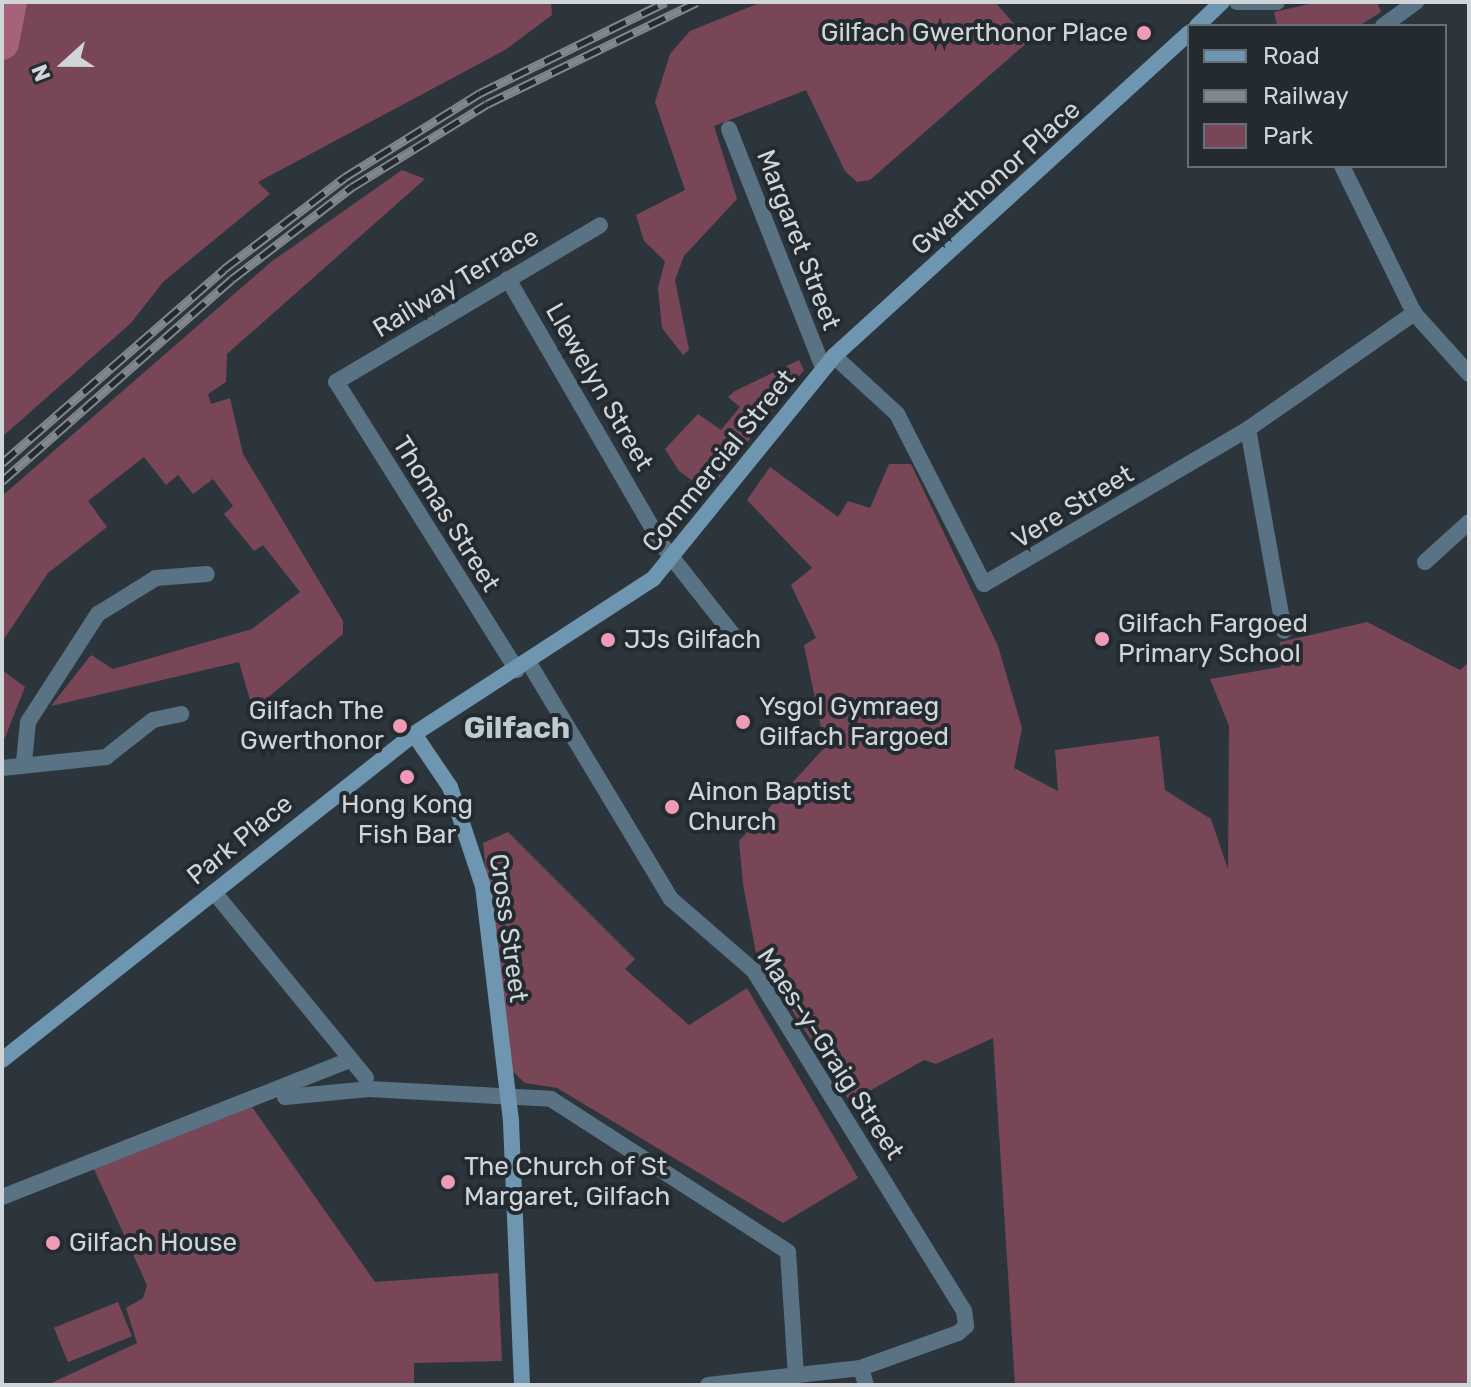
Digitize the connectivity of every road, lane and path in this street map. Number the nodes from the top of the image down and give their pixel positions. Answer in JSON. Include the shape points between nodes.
{"nodes":[{"id":1,"x":1222,"y":2,"type":"edge"},
{"id":2,"x":1237,"y":2,"type":"edge"},
{"id":3,"x":1277,"y":2,"type":"edge"},
{"id":4,"x":1416,"y":2,"type":"edge"},
{"id":5,"x":1199,"y":24,"type":"edge"},
{"id":6,"x":1386,"y":24,"type":"edge"},
{"id":7,"x":1187,"y":35,"type":"edge"},
{"id":8,"x":729,"y":129,"type":"dead end"},
{"id":9,"x":1343,"y":168,"type":"edge"},
{"id":10,"x":600,"y":225,"type":"dead end"},
{"id":11,"x":508,"y":279,"type":"junction"},
{"id":12,"x":1414,"y":313,"type":"junction"},
{"id":13,"x":828,"y":362,"type":"junction"},
{"id":14,"x":1469,"y":374,"type":"edge"},
{"id":15,"x":336,"y":382,"type":"joint"},
{"id":16,"x":1248,"y":429,"type":"junction"},
{"id":17,"x":1469,"y":522,"type":"edge"},
{"id":18,"x":674,"y":560,"type":"junction"},
{"id":19,"x":1425,"y":562,"type":"dead end"},
{"id":20,"x":207,"y":574,"type":"dead end"},
{"id":21,"x":1284,"y":631,"type":"dead end"},
{"id":22,"x":733,"y":635,"type":"dead end"},
{"id":23,"x":523,"y":667,"type":"junction"},
{"id":24,"x":181,"y":714,"type":"dead end"},
{"id":25,"x":414,"y":734,"type":"junction"},
{"id":26,"x":24,"y":762,"type":"junction"},
{"id":27,"x":2,"y":768,"type":"edge"},
{"id":28,"x":214,"y":892,"type":"junction"},
{"id":29,"x":2,"y":1060,"type":"edge"},
{"id":30,"x":347,"y":1061,"type":"junction"},
{"id":31,"x":366,"y":1078,"type":"dead end"},
{"id":32,"x":506,"y":1094,"type":"junction"},
{"id":33,"x":285,"y":1097,"type":"dead end"},
{"id":34,"x":2,"y":1197,"type":"edge"},
{"id":35,"x":796,"y":1376,"type":"junction"},
{"id":36,"x":864,"y":1377,"type":"edge"},
{"id":37,"x":522,"y":1385,"type":"edge"},
{"id":38,"x":708,"y":1385,"type":"edge"}],
"edges":[{"from":1,"to":5,"type":"street"},
{"from":2,"to":3,"type":"street"},
{"from":4,"to":6,"type":"street"},
{"from":7,"to":13,"type":"street","name":"Gwerthonor Place"},
{"from":8,"to":13,"type":"street","name":"Margaret Street"},
{"from":9,"to":12,"type":"street"},
{"from":10,"to":11,"type":"street","name":"Railway Terrace"},
{"from":11,"to":15,"type":"street","name":"Railway Terrace"},
{"from":11,"to":18,"type":"street","name":"Llewelyn Street"},
{"from":12,"to":14,"type":"street"},
{"from":12,"to":16,"type":"street","name":"Vere Street"},
{"from":13,"to":16,"type":"street","name":"Vere Street","via":[[897,414],[984,584]]},
{"from":13,"to":18,"type":"street","name":"Commercial Street"},
{"from":15,"to":23,"type":"street","name":"Thomas Street"},
{"from":16,"to":21,"type":"street"},
{"from":17,"to":19,"type":"street"},
{"from":18,"to":22,"type":"street","name":"Llewelyn Street"},
{"from":18,"to":23,"type":"street","name":"Commercial Street"},
{"from":20,"to":26,"type":"street","via":[[156,578],[98,614],[28,722]]},
{"from":23,"to":25,"type":"street","name":"Park Place"},
{"from":23,"to":36,"type":"street","name":"Maes-y-Graig Street","via":[[671,899],[754,971],[966,1326]]},
{"from":24,"to":26,"type":"street","via":[[153,720],[106,757]]},
{"from":25,"to":28,"type":"street","name":"Park Place"},
{"from":25,"to":32,"type":"street","name":"Cross Street","via":[[450,787],[483,886]]},
{"from":26,"to":27,"type":"street"},
{"from":28,"to":29,"type":"street","name":"Park Place"},
{"from":28,"to":30,"type":"street"},
{"from":30,"to":31,"type":"street"},
{"from":30,"to":34,"type":"street"},
{"from":32,"to":33,"type":"street","via":[[369,1089]]},
{"from":32,"to":35,"type":"street","via":[[551,1099],[773,1237],[788,1252]]},
{"from":32,"to":37,"type":"street","name":"Cross Street"},
{"from":35,"to":36,"type":"street"},
{"from":35,"to":38,"type":"street"}]}
